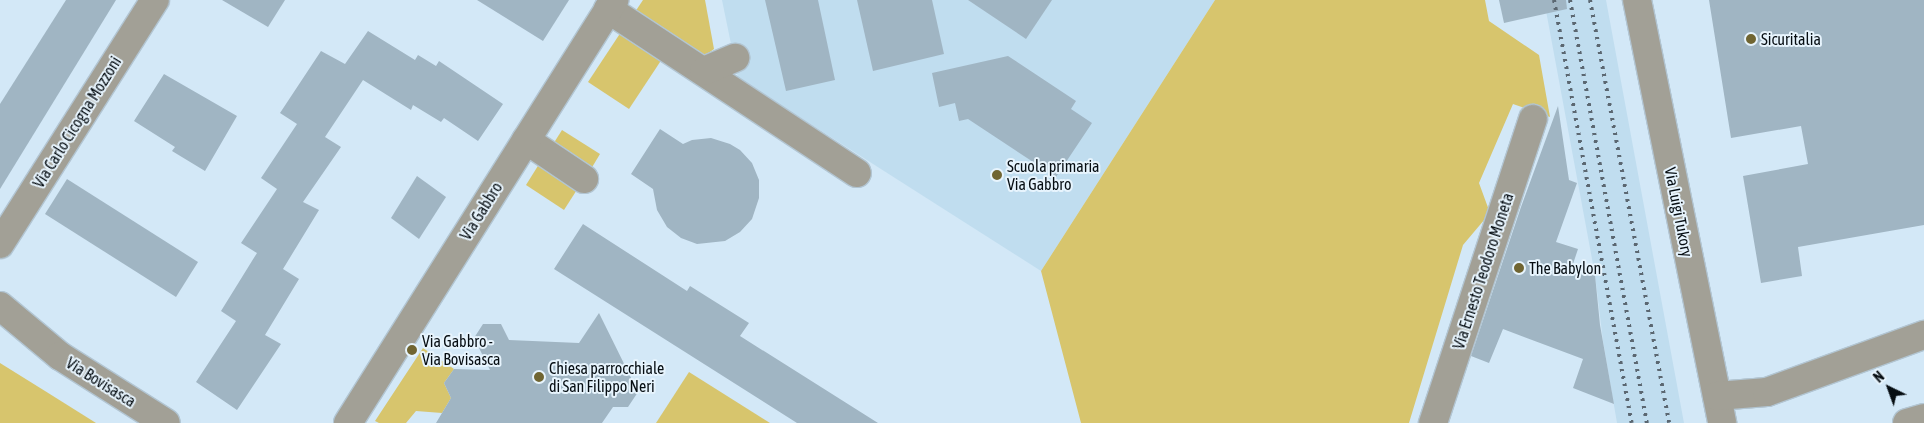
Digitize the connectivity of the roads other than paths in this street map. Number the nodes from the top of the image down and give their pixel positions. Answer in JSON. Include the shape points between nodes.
{"nodes":[{"id":1,"x":155,"y":0,"type":"edge"},
{"id":2,"x":1637,"y":0,"type":"edge"},
{"id":3,"x":611,"y":4,"type":"edge"},
{"id":4,"x":734,"y":58,"type":"dead end"},
{"id":5,"x":704,"y":72,"type":"junction"},
{"id":6,"x":1533,"y":119,"type":"dead end"},
{"id":7,"x":526,"y":140,"type":"junction"},
{"id":8,"x":857,"y":173,"type":"dead end"},
{"id":9,"x":584,"y":178,"type":"dead end"},
{"id":10,"x":0,"y":244,"type":"edge"},
{"id":11,"x":0,"y":306,"type":"edge"},
{"id":12,"x":0,"y":330,"type":"edge"},
{"id":13,"x":1924,"y":335,"type":"edge"},
{"id":14,"x":60,"y":356,"type":"junction"},
{"id":15,"x":1717,"y":396,"type":"junction"},
{"id":16,"x":1924,"y":418,"type":"edge"},
{"id":17,"x":166,"y":423,"type":"edge"},
{"id":18,"x":348,"y":423,"type":"edge"},
{"id":19,"x":1433,"y":423,"type":"edge"},
{"id":20,"x":1722,"y":423,"type":"edge"},
{"id":21,"x":1907,"y":423,"type":"edge"}],
"edges":[{"from":1,"to":10,"type":"street","name":"Via Carlo Cicogna Mozzoni"},
{"from":2,"to":15,"type":"street","name":"Via Luigi Tukory"},
{"from":3,"to":5,"type":"street"},
{"from":3,"to":7,"type":"street","name":"Via Gabbro"},
{"from":4,"to":5,"type":"street"},
{"from":5,"to":8,"type":"street"},
{"from":6,"to":19,"type":"street","name":"Via Ernesto Teodoro Moneta"},
{"from":7,"to":9,"type":"street"},
{"from":7,"to":18,"type":"street","name":"Via Gabbro"},
{"from":11,"to":14,"type":"street","name":"Via Bovisasca"},
{"from":12,"to":14,"type":"street","name":"Via Bovisasca"},
{"from":13,"to":15,"type":"street","via":[[1767,392]]},
{"from":14,"to":17,"type":"street","name":"Via Bovisasca"},
{"from":15,"to":20,"type":"street","name":"Via Luigi Tukory"},
{"from":16,"to":21,"type":"street"}]}
